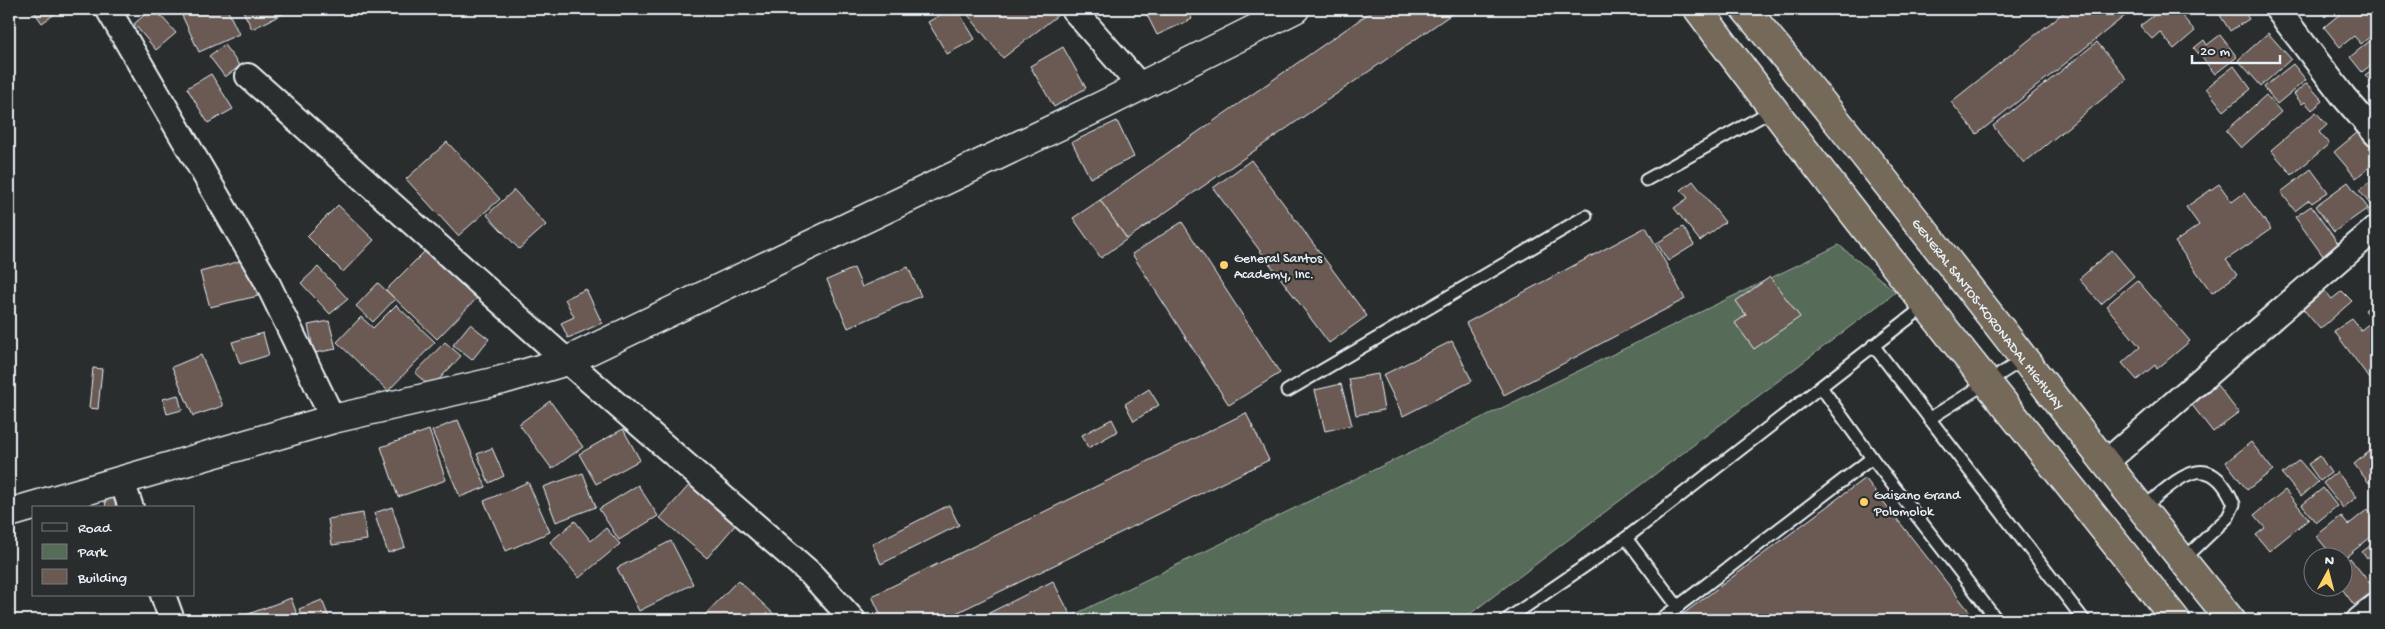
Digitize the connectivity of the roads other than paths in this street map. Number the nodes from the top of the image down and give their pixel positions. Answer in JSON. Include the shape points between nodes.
{"nodes":[{"id":1,"x":108,"y":9,"type":"edge"},
{"id":2,"x":1073,"y":9,"type":"edge"},
{"id":3,"x":1294,"y":9,"type":"edge"},
{"id":4,"x":1698,"y":9,"type":"edge"},
{"id":5,"x":1745,"y":9,"type":"edge"},
{"id":6,"x":2277,"y":9,"type":"edge"},
{"id":7,"x":248,"y":76,"type":"dead end"},
{"id":8,"x":1141,"y":86,"type":"junction"},
{"id":9,"x":1773,"y":110,"type":"junction"},
{"id":10,"x":2376,"y":134,"type":"edge"},
{"id":11,"x":1646,"y":180,"type":"dead end"},
{"id":12,"x":1586,"y":216,"type":"dead end"},
{"id":13,"x":2376,"y":228,"type":"edge"},
{"id":14,"x":1926,"y":305,"type":"junction"},
{"id":15,"x":1873,"y":345,"type":"junction"},
{"id":16,"x":2024,"y":359,"type":"junction"},
{"id":17,"x":567,"y":362,"type":"junction"},
{"id":18,"x":1985,"y":382,"type":"junction"},
{"id":19,"x":1821,"y":387,"type":"junction"},
{"id":20,"x":1287,"y":391,"type":"dead end"},
{"id":21,"x":1930,"y":418,"type":"junction"},
{"id":22,"x":333,"y":420,"type":"junction"},
{"id":23,"x":1872,"y":458,"type":"junction"},
{"id":24,"x":2105,"y":463,"type":"junction"},
{"id":25,"x":122,"y":481,"type":"junction"},
{"id":26,"x":36,"y":506,"type":"edge"},
{"id":27,"x":130,"y":506,"type":"edge"},
{"id":28,"x":32,"y":507,"type":"edge"},
{"id":29,"x":2142,"y":509,"type":"junction"},
{"id":30,"x":9,"y":514,"type":"edge"},
{"id":31,"x":1626,"y":538,"type":"junction"},
{"id":32,"x":2182,"y":561,"type":"junction"},
{"id":33,"x":163,"y":596,"type":"edge"},
{"id":34,"x":2376,"y":606,"type":"edge"},
{"id":35,"x":1678,"y":607,"type":"junction"},
{"id":36,"x":172,"y":620,"type":"edge"},
{"id":37,"x":853,"y":620,"type":"edge"},
{"id":38,"x":1506,"y":620,"type":"edge"},
{"id":39,"x":1660,"y":620,"type":"edge"},
{"id":40,"x":1997,"y":620,"type":"edge"},
{"id":41,"x":2084,"y":620,"type":"edge"},
{"id":42,"x":2176,"y":620,"type":"edge"},
{"id":43,"x":2230,"y":620,"type":"edge"},
{"id":44,"x":2358,"y":620,"type":"edge"}],
"edges":[{"from":1,"to":22,"type":"street","via":[[266,280]]},
{"from":2,"to":8,"type":"street"},
{"from":3,"to":8,"type":"street"},
{"from":4,"to":9,"type":"highway"},
{"from":5,"to":16,"type":"highway","name":"GENERAL SANTOS-KORONADAL HIGHWAY","via":[[1809,85]]},
{"from":6,"to":10,"type":"street","via":[[2344,98]]},
{"from":7,"to":17,"type":"street"},
{"from":8,"to":17,"type":"street"},
{"from":9,"to":11,"type":"lane"},
{"from":9,"to":14,"type":"highway"},
{"from":12,"to":20,"type":"lane"},
{"from":13,"to":24,"type":"street"},
{"from":14,"to":15,"type":"lane"},
{"from":14,"to":18,"type":"highway"},
{"from":15,"to":19,"type":"lane"},
{"from":15,"to":21,"type":"lane"},
{"from":16,"to":18,"type":"lane"},
{"from":16,"to":24,"type":"highway","name":"GENERAL SANTOS-KORONADAL HIGHWAY"},
{"from":17,"to":22,"type":"street"},
{"from":17,"to":37,"type":"street","via":[[810,573]]},
{"from":18,"to":21,"type":"lane"},
{"from":18,"to":42,"type":"highway"},
{"from":19,"to":23,"type":"lane"},
{"from":19,"to":31,"type":"lane"},
{"from":21,"to":41,"type":"lane"},
{"from":22,"to":25,"type":"street"},
{"from":23,"to":35,"type":"lane"},
{"from":23,"to":40,"type":"lane"},
{"from":24,"to":29,"type":"highway","name":"GENERAL SANTOS-KORONADAL HIGHWAY"},
{"from":25,"to":26,"type":"street"},
{"from":25,"to":27,"type":"street"},
{"from":28,"to":30,"type":"street"},
{"from":29,"to":32,"type":"highway","name":"GENERAL SANTOS-KORONADAL HIGHWAY"},
{"from":29,"to":32,"type":"lane","via":[[2188,473],[2203,470],[2217,477],[2228,490],[2234,504],[2228,517]]},
{"from":31,"to":35,"type":"lane"},
{"from":31,"to":38,"type":"lane"},
{"from":32,"to":43,"type":"highway","name":"GENERAL SANTOS-KORONADAL HIGHWAY"},
{"from":33,"to":36,"type":"street"},
{"from":34,"to":44,"type":"street"},
{"from":35,"to":39,"type":"lane"}]}
